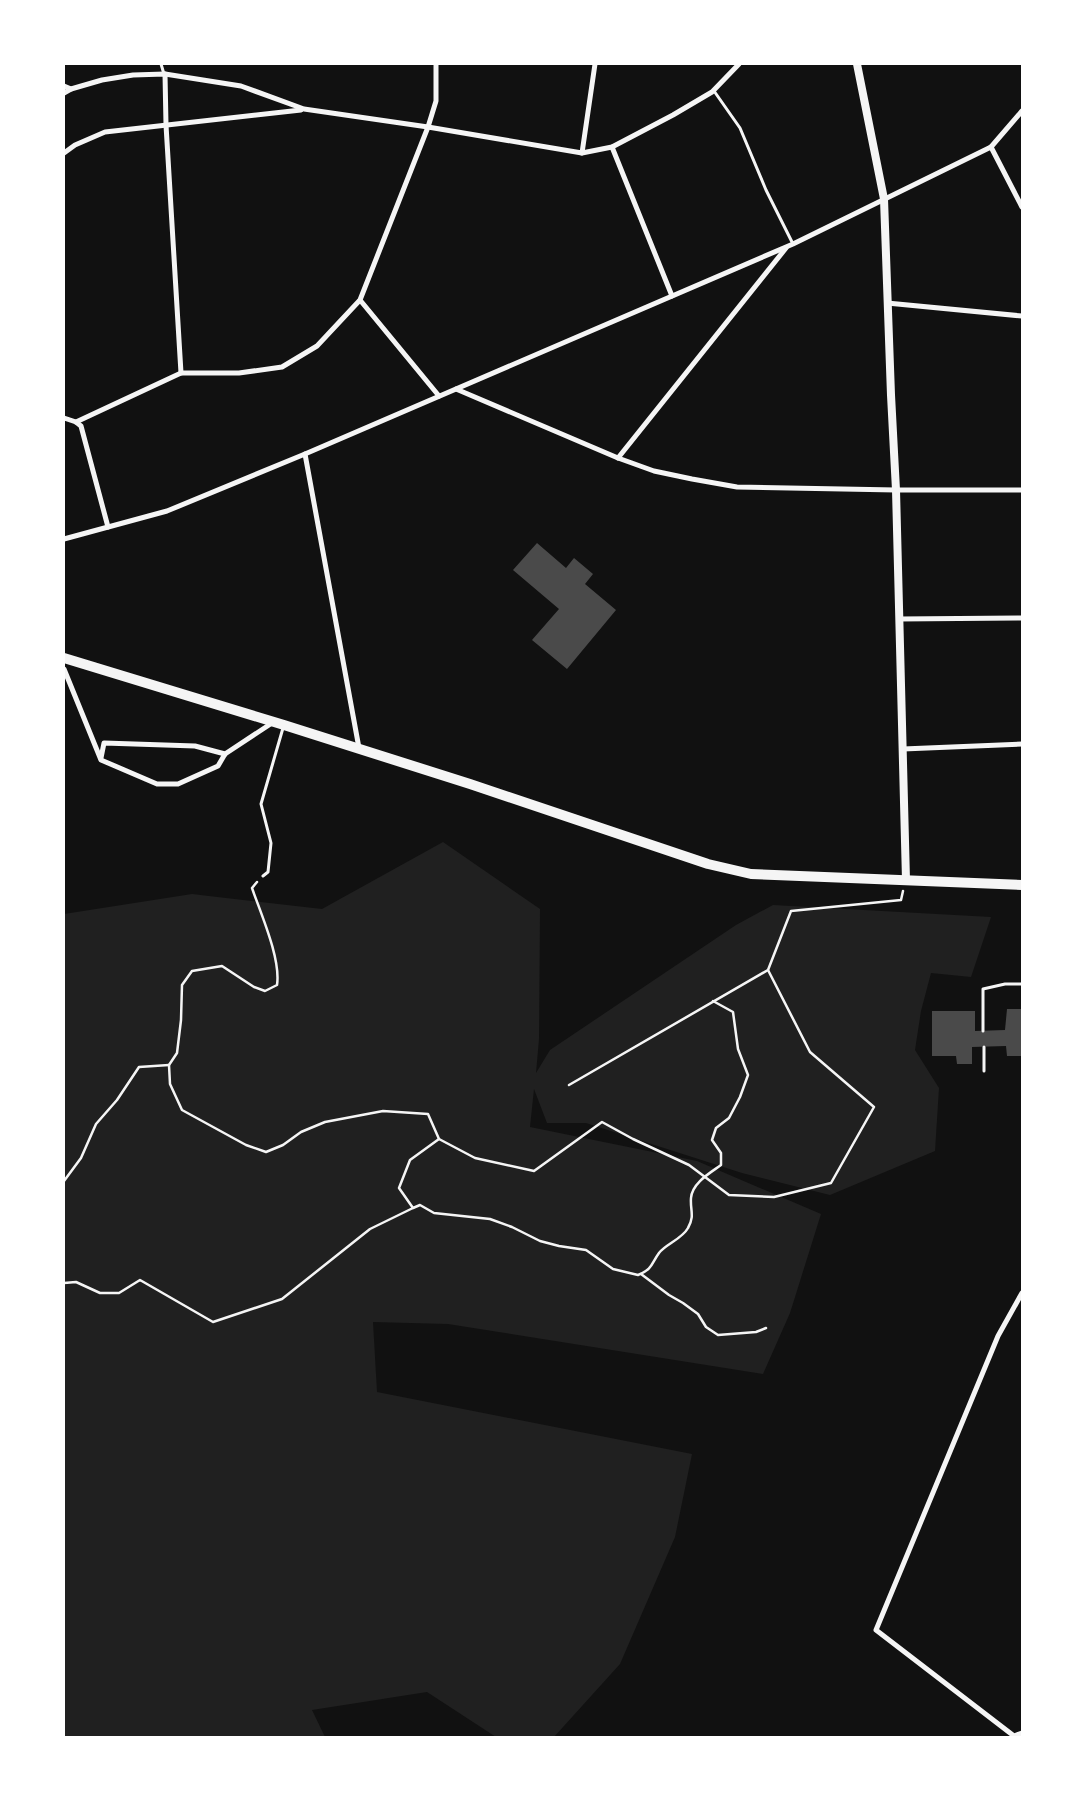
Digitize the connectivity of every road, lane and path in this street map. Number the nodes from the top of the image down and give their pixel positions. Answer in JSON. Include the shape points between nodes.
{"nodes":[{"id":1,"x":161,"y":64,"type":"edge"},
{"id":2,"x":436,"y":64,"type":"edge"},
{"id":3,"x":595,"y":64,"type":"edge"},
{"id":4,"x":739,"y":64,"type":"edge"},
{"id":5,"x":857,"y":64,"type":"edge"},
{"id":6,"x":164,"y":74,"type":"junction"},
{"id":7,"x":64,"y":86,"type":"edge"},
{"id":8,"x":71,"y":89,"type":"junction"},
{"id":9,"x":714,"y":91,"type":"junction"},
{"id":10,"x":64,"y":93,"type":"edge"},
{"id":11,"x":304,"y":110,"type":"junction"},
{"id":12,"x":1022,"y":111,"type":"edge"},
{"id":13,"x":166,"y":125,"type":"junction"},
{"id":14,"x":428,"y":127,"type":"junction"},
{"id":15,"x":612,"y":147,"type":"junction"},
{"id":16,"x":991,"y":147,"type":"junction"},
{"id":17,"x":64,"y":153,"type":"edge"},
{"id":18,"x":582,"y":153,"type":"junction"},
{"id":19,"x":884,"y":199,"type":"junction"},
{"id":20,"x":1022,"y":207,"type":"edge"},
{"id":21,"x":790,"y":245,"type":"junction"},
{"id":22,"x":672,"y":296,"type":"junction"},
{"id":23,"x":360,"y":300,"type":"junction"},
{"id":24,"x":887,"y":303,"type":"junction"},
{"id":25,"x":1022,"y":316,"type":"edge"},
{"id":26,"x":181,"y":373,"type":"junction"},
{"id":27,"x":456,"y":389,"type":"junction"},
{"id":28,"x":439,"y":396,"type":"junction"},
{"id":29,"x":64,"y":418,"type":"edge"},
{"id":30,"x":76,"y":422,"type":"junction"},
{"id":31,"x":305,"y":454,"type":"junction"},
{"id":32,"x":618,"y":458,"type":"junction"},
{"id":33,"x":896,"y":490,"type":"junction"},
{"id":34,"x":1022,"y":490,"type":"edge"},
{"id":35,"x":108,"y":527,"type":"junction"},
{"id":36,"x":64,"y":539,"type":"edge"},
{"id":37,"x":1022,"y":618,"type":"edge"},
{"id":38,"x":899,"y":619,"type":"junction"},
{"id":39,"x":64,"y":658,"type":"edge"},
{"id":40,"x":64,"y":669,"type":"edge"},
{"id":41,"x":273,"y":722,"type":"junction"},
{"id":42,"x":284,"y":725,"type":"junction"},
{"id":43,"x":1022,"y":744,"type":"edge"},
{"id":44,"x":360,"y":748,"type":"junction"},
{"id":45,"x":903,"y":749,"type":"junction"},
{"id":46,"x":225,"y":754,"type":"junction"},
{"id":47,"x":101,"y":760,"type":"junction"},
{"id":48,"x":263,"y":876,"type":"joint"},
{"id":49,"x":906,"y":880,"type":"junction"},
{"id":50,"x":1022,"y":886,"type":"edge"},
{"id":51,"x":768,"y":970,"type":"junction"},
{"id":52,"x":1022,"y":984,"type":"edge"},
{"id":53,"x":713,"y":1001,"type":"junction"},
{"id":54,"x":983,"y":1030,"type":"dead end"},
{"id":55,"x":984,"y":1047,"type":"dead end"},
{"id":56,"x":169,"y":1065,"type":"junction"},
{"id":57,"x":984,"y":1071,"type":"dead end"},
{"id":58,"x":569,"y":1085,"type":"dead end"},
{"id":59,"x":439,"y":1139,"type":"junction"},
{"id":60,"x":704,"y":1177,"type":"junction"},
{"id":61,"x":64,"y":1181,"type":"edge"},
{"id":62,"x":410,"y":1209,"type":"junction"},
{"id":63,"x":641,"y":1274,"type":"junction"},
{"id":64,"x":64,"y":1283,"type":"edge"},
{"id":65,"x":1022,"y":1293,"type":"edge"},
{"id":66,"x":766,"y":1328,"type":"dead end"},
{"id":67,"x":1022,"y":1733,"type":"edge"},
{"id":68,"x":1014,"y":1737,"type":"edge"}],
"edges":[{"from":1,"to":6,"type":"lane"},
{"from":2,"to":14,"type":"street","via":[[436,101]]},
{"from":3,"to":18,"type":"street"},
{"from":4,"to":9,"type":"street"},
{"from":5,"to":19,"type":"street"},
{"from":6,"to":8,"type":"street","via":[[133,75]]},
{"from":6,"to":11,"type":"street","via":[[241,86]]},
{"from":6,"to":13,"type":"street"},
{"from":7,"to":8,"type":"street"},
{"from":8,"to":10,"type":"street"},
{"from":9,"to":15,"type":"street"},
{"from":9,"to":21,"type":"lane","via":[[740,128]]},
{"from":11,"to":13,"type":"street"},
{"from":11,"to":14,"type":"street"},
{"from":12,"to":16,"type":"street"},
{"from":13,"to":17,"type":"street","via":[[105,132]]},
{"from":13,"to":26,"type":"street"},
{"from":14,"to":18,"type":"street"},
{"from":14,"to":23,"type":"street"},
{"from":15,"to":18,"type":"street"},
{"from":15,"to":22,"type":"street"},
{"from":16,"to":19,"type":"street"},
{"from":16,"to":20,"type":"street"},
{"from":19,"to":21,"type":"street"},
{"from":19,"to":24,"type":"street"},
{"from":21,"to":22,"type":"street"},
{"from":21,"to":32,"type":"street"},
{"from":22,"to":27,"type":"street"},
{"from":23,"to":26,"type":"street","via":[[317,346],[282,367],[239,373]]},
{"from":23,"to":28,"type":"street"},
{"from":24,"to":25,"type":"street"},
{"from":24,"to":33,"type":"street"},
{"from":26,"to":30,"type":"street"},
{"from":27,"to":28,"type":"street"},
{"from":27,"to":32,"type":"street"},
{"from":28,"to":31,"type":"street"},
{"from":29,"to":30,"type":"street"},
{"from":30,"to":35,"type":"street","via":[[81,426]]},
{"from":31,"to":35,"type":"street","via":[[167,511]]},
{"from":31,"to":44,"type":"street"},
{"from":32,"to":33,"type":"street","via":[[654,472],[737,487]]},
{"from":33,"to":34,"type":"street"},
{"from":33,"to":38,"type":"street"},
{"from":35,"to":36,"type":"street"},
{"from":37,"to":38,"type":"street"},
{"from":38,"to":45,"type":"street"},
{"from":39,"to":41,"type":"main road"},
{"from":40,"to":47,"type":"street"},
{"from":41,"to":42,"type":"main road"},
{"from":41,"to":46,"type":"street"},
{"from":42,"to":44,"type":"main road"},
{"from":42,"to":48,"type":"lane","via":[[261,804],[272,843],[268,872]]},
{"from":43,"to":45,"type":"street"},
{"from":44,"to":49,"type":"main road","via":[[708,864],[751,874]]},
{"from":45,"to":49,"type":"street"},
{"from":46,"to":47,"type":"street","via":[[195,746],[104,743]]},
{"from":46,"to":47,"type":"street","via":[[218,766],[178,784],[157,784]]},
{"from":48,"to":56,"type":"path","via":[[252,888],[274,955],[279,975],[277,985],[265,991],[222,966],[192,971],[182,985],[178,1052]]},
{"from":49,"to":50,"type":"main road"},
{"from":49,"to":51,"type":"path","via":[[901,900],[791,911]]},
{"from":51,"to":53,"type":"path"},
{"from":51,"to":60,"type":"path","via":[[810,1052],[874,1107],[831,1183],[774,1197],[729,1195]]},
{"from":52,"to":54,"type":"lane","via":[[983,989]]},
{"from":53,"to":58,"type":"path"},
{"from":53,"to":60,"type":"path","via":[[733,1012],[738,1049],[748,1075],[729,1118],[716,1128],[712,1140],[721,1153],[721,1165]]},
{"from":55,"to":57,"type":"lane"},
{"from":56,"to":59,"type":"path","via":[[170,1084],[182,1110],[246,1145],[266,1152],[325,1122],[383,1111],[428,1114]]},
{"from":56,"to":61,"type":"path","via":[[139,1068],[118,1100],[96,1124],[81,1158]]},
{"from":59,"to":60,"type":"path","via":[[475,1158],[534,1171],[602,1122],[688,1165]]},
{"from":59,"to":62,"type":"path","via":[[410,1160],[399,1188],[413,1208]]},
{"from":60,"to":63,"type":"path","via":[[691,1196],[693,1214],[688,1230],[659,1253],[654,1265]]},
{"from":62,"to":63,"type":"path","via":[[420,1205],[434,1213],[490,1219],[540,1241],[586,1250],[613,1269]]},
{"from":62,"to":64,"type":"path","via":[[370,1229],[282,1299],[213,1322],[140,1280],[119,1293],[100,1293],[76,1282]]},
{"from":63,"to":66,"type":"path","via":[[698,1314],[706,1327],[718,1335],[756,1332]]},
{"from":65,"to":68,"type":"street","via":[[998,1336],[876,1630]]},
{"from":67,"to":68,"type":"street"}]}
